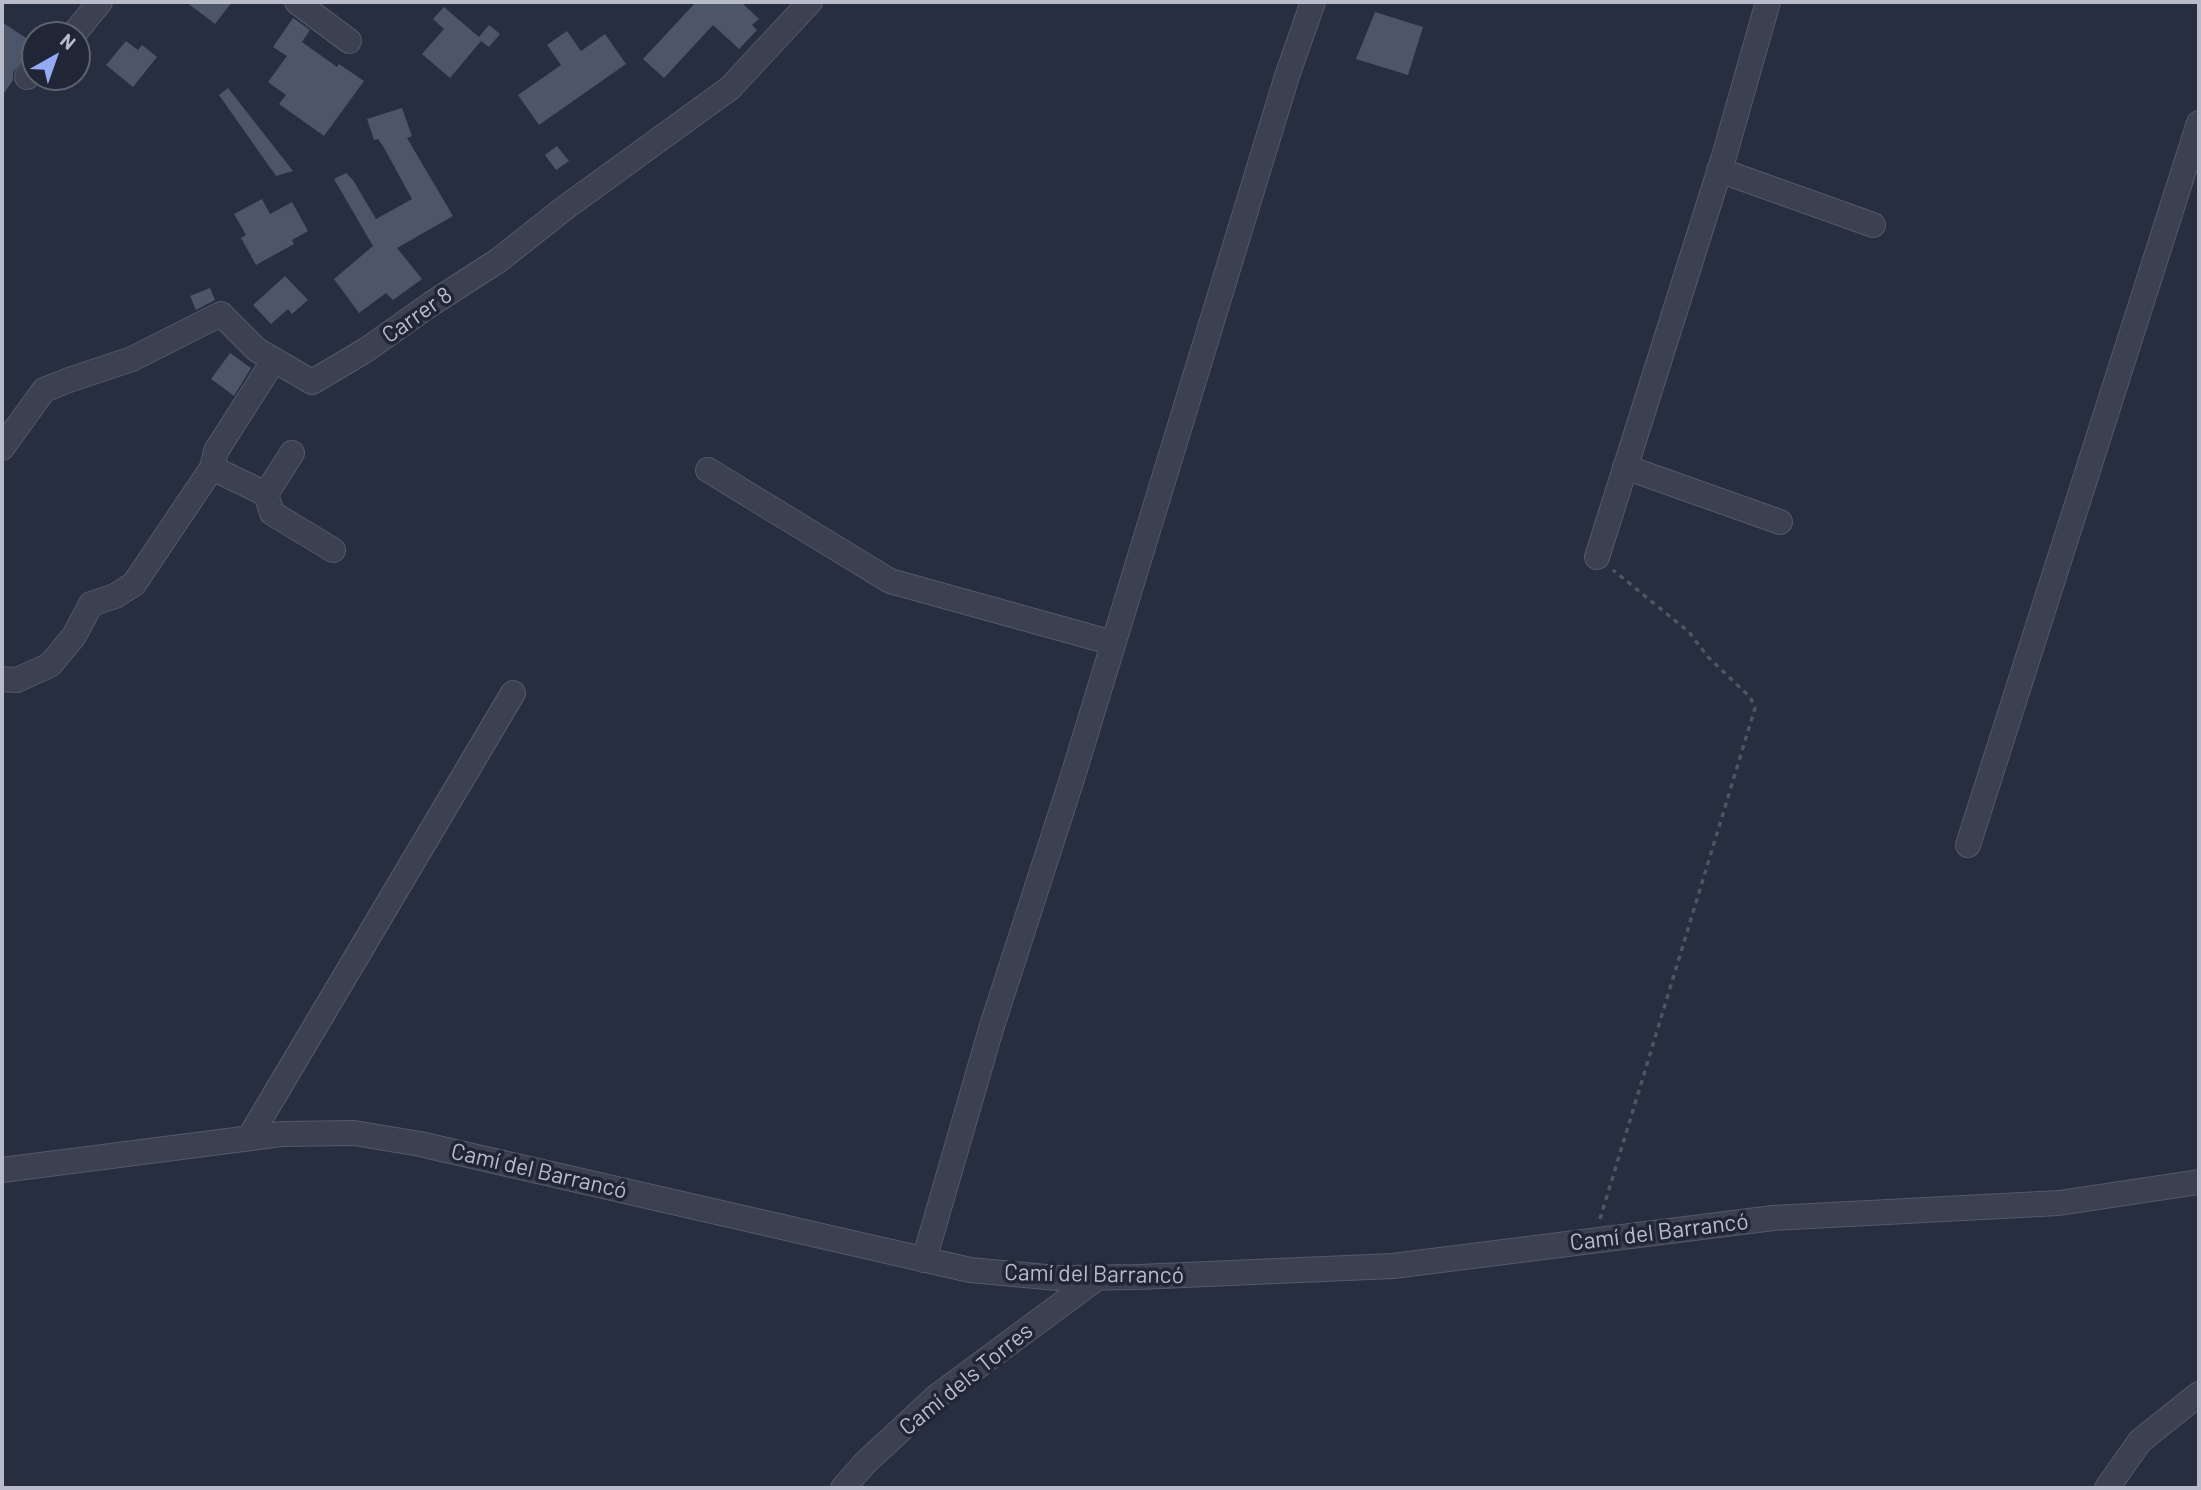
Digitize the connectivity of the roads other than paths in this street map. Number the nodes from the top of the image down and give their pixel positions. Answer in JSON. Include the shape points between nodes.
{"nodes":[{"id":1,"x":100,"y":2,"type":"edge"},
{"id":2,"x":296,"y":2,"type":"edge"},
{"id":3,"x":810,"y":2,"type":"edge"},
{"id":4,"x":1313,"y":2,"type":"edge"},
{"id":5,"x":1768,"y":2,"type":"edge"},
{"id":6,"x":84,"y":21,"type":"edge"},
{"id":7,"x":349,"y":41,"type":"dead end"},
{"id":8,"x":2199,"y":123,"type":"edge"},
{"id":9,"x":1719,"y":170,"type":"junction"},
{"id":10,"x":1873,"y":225,"type":"dead end"},
{"id":11,"x":274,"y":360,"type":"junction"},
{"id":12,"x":2,"y":448,"type":"edge"},
{"id":13,"x":292,"y":453,"type":"dead end"},
{"id":14,"x":1625,"y":467,"type":"junction"},
{"id":15,"x":212,"y":468,"type":"junction"},
{"id":16,"x":708,"y":470,"type":"dead end"},
{"id":17,"x":266,"y":494,"type":"junction"},
{"id":18,"x":1780,"y":522,"type":"dead end"},
{"id":19,"x":333,"y":550,"type":"dead end"},
{"id":20,"x":1597,"y":557,"type":"road end"},
{"id":21,"x":1113,"y":643,"type":"junction"},
{"id":22,"x":2,"y":679,"type":"edge"},
{"id":23,"x":513,"y":693,"type":"dead end"},
{"id":24,"x":1969,"y":845,"type":"dead end"},
{"id":25,"x":249,"y":1138,"type":"junction"},
{"id":26,"x":2,"y":1170,"type":"edge"},
{"id":27,"x":2199,"y":1182,"type":"edge"},
{"id":28,"x":924,"y":1260,"type":"junction"},
{"id":29,"x":1097,"y":1278,"type":"junction"},
{"id":30,"x":2199,"y":1394,"type":"edge"},
{"id":31,"x":843,"y":1488,"type":"edge"},
{"id":32,"x":2107,"y":1488,"type":"edge"}],
"edges":[{"from":1,"to":6,"type":"street"},
{"from":2,"to":7,"type":"street"},
{"from":3,"to":11,"type":"street","name":"Carrer 8","via":[[730,88],[499,260],[366,350],[312,382]]},
{"from":4,"to":21,"type":"street"},
{"from":5,"to":9,"type":"street"},
{"from":8,"to":24,"type":"street"},
{"from":9,"to":10,"type":"street"},
{"from":9,"to":14,"type":"street"},
{"from":11,"to":12,"type":"street","name":"Carrer 8","via":[[257,350],[221,314],[132,359],[44,390]]},
{"from":11,"to":15,"type":"street","via":[[216,451]]},
{"from":13,"to":17,"type":"street"},
{"from":14,"to":18,"type":"street"},
{"from":14,"to":20,"type":"street"},
{"from":15,"to":17,"type":"street"},
{"from":15,"to":22,"type":"street","via":[[134,584],[91,604],[74,636],[50,665],[17,680]]},
{"from":16,"to":21,"type":"street","via":[[890,581]]},
{"from":17,"to":19,"type":"street","via":[[272,513]]},
{"from":21,"to":28,"type":"street","via":[[991,1029]]},
{"from":23,"to":25,"type":"street"},
{"from":25,"to":26,"type":"street","name":"Camí del Barrancó"},
{"from":25,"to":28,"type":"street","name":"Camí del Barrancó","via":[[354,1133],[420,1143]]},
{"from":27,"to":29,"type":"street","name":"Camí del Barrancó","via":[[2059,1203],[1773,1218],[1393,1266]]},
{"from":28,"to":29,"type":"street","name":"Camí del Barrancó","via":[[970,1270]]},
{"from":29,"to":31,"type":"street","name":"Camí dels Torres","via":[[936,1397]]},
{"from":30,"to":32,"type":"street","via":[[2140,1441]]}]}
